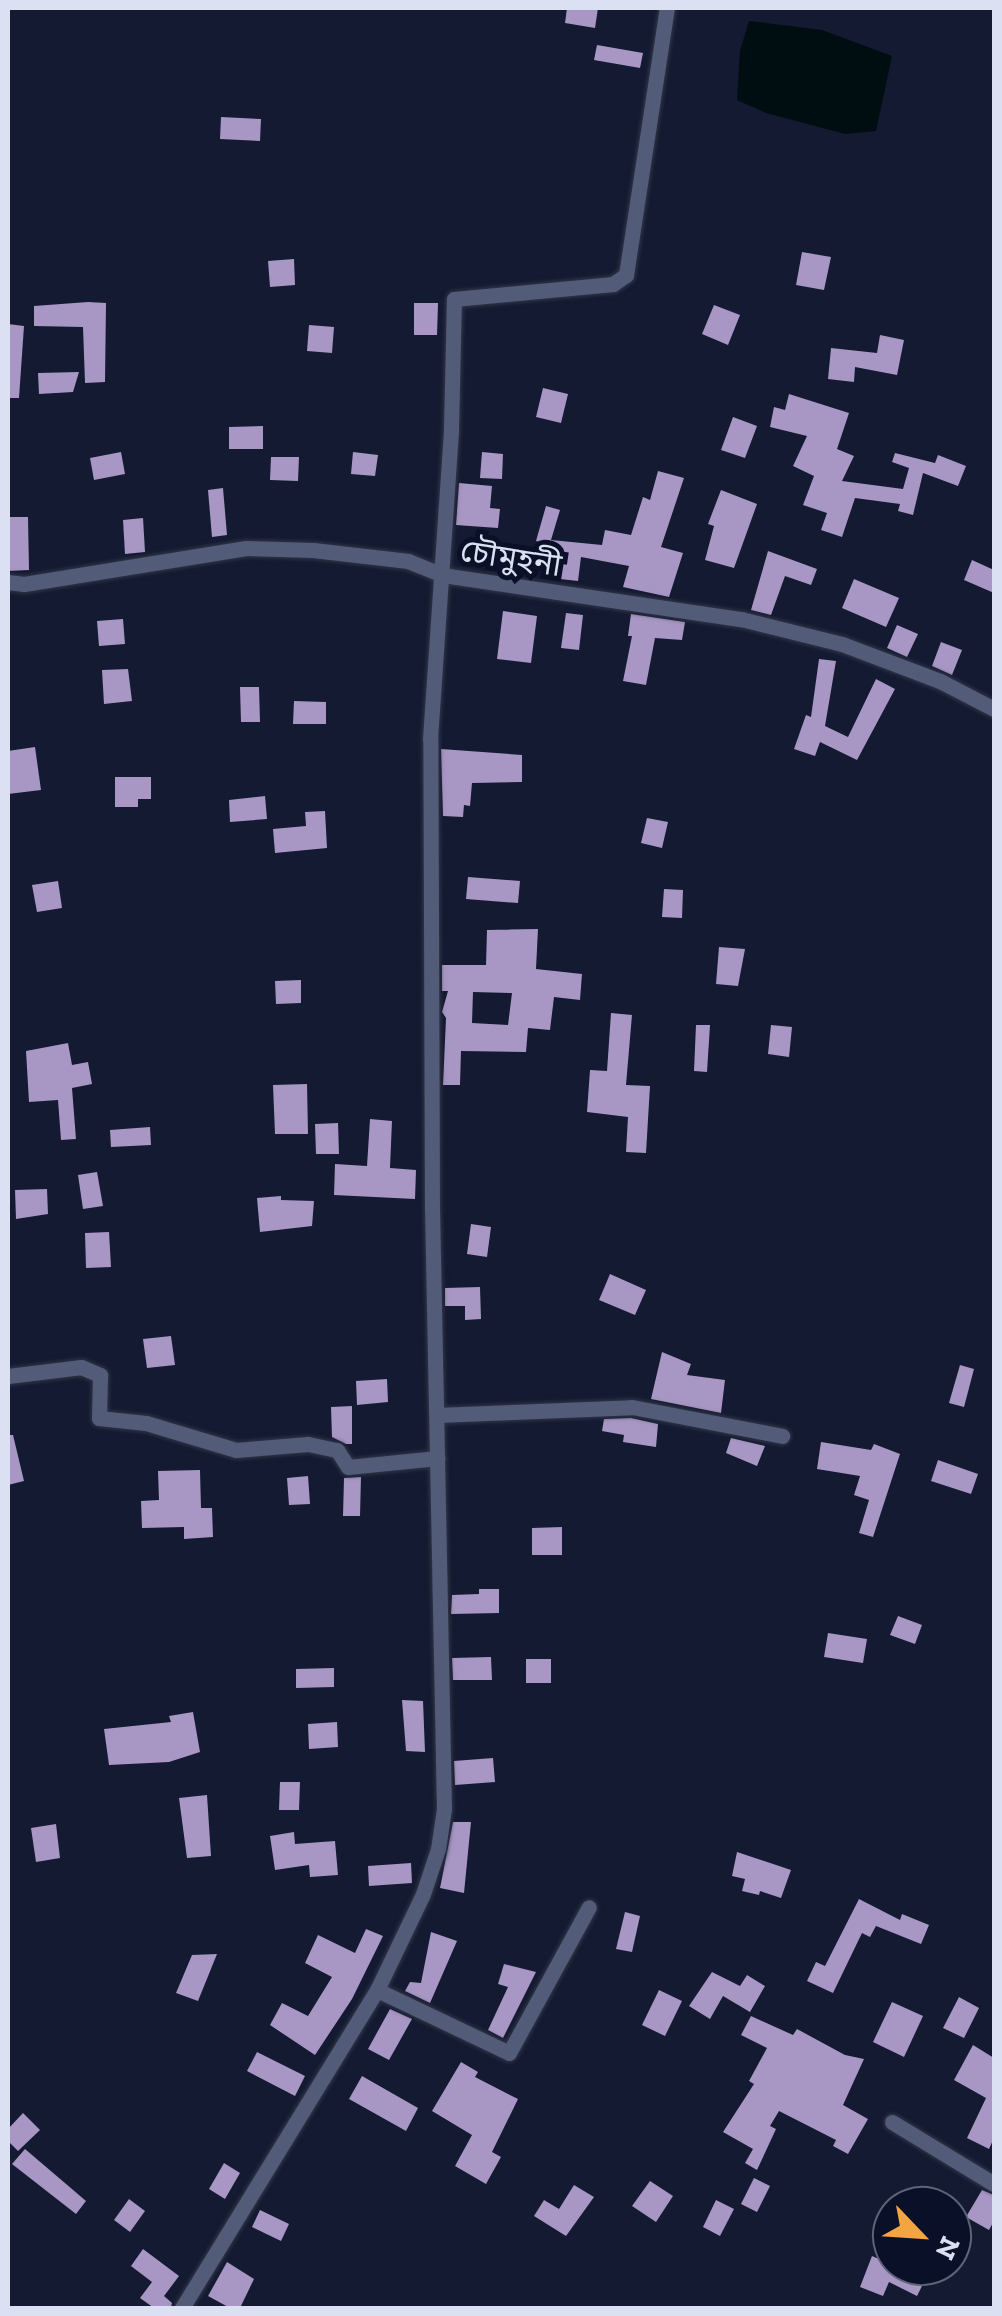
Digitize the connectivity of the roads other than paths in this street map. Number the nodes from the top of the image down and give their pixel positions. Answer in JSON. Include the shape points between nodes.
{"nodes":[{"id":1,"x":668,"y":8,"type":"edge"},
{"id":2,"x":442,"y":575,"type":"junction"},
{"id":3,"x":8,"y":582,"type":"edge"},
{"id":4,"x":994,"y":709,"type":"edge"},
{"id":5,"x":8,"y":1376,"type":"edge"},
{"id":6,"x":437,"y":1414,"type":"junction"},
{"id":7,"x":782,"y":1436,"type":"dead end"},
{"id":8,"x":438,"y":1458,"type":"junction"},
{"id":9,"x":589,"y":1907,"type":"dead end"},
{"id":10,"x":376,"y":1990,"type":"junction"},
{"id":11,"x":892,"y":2122,"type":"dead end"},
{"id":12,"x":994,"y":2184,"type":"edge"},
{"id":13,"x":182,"y":2308,"type":"edge"}],
"edges":[{"from":1,"to":2,"type":"street","via":[[626,275],[613,284],[454,299]]},
{"from":2,"to":3,"type":"street","name":"চৌমুহনী","via":[[408,561],[246,548]]},
{"from":2,"to":4,"type":"street","name":"চৌমুহনী","via":[[742,618],[842,644]]},
{"from":2,"to":6,"type":"street","via":[[430,739]]},
{"from":5,"to":8,"type":"street","via":[[81,1367],[100,1376],[99,1418],[146,1423],[236,1450],[308,1444],[338,1450],[348,1467]]},
{"from":6,"to":7,"type":"street","via":[[632,1407]]},
{"from":6,"to":8,"type":"street"},
{"from":8,"to":10,"type":"street","via":[[444,1808],[423,1894]]},
{"from":9,"to":10,"type":"street","via":[[509,2053]]},
{"from":10,"to":13,"type":"street"},
{"from":11,"to":12,"type":"street"}]}
